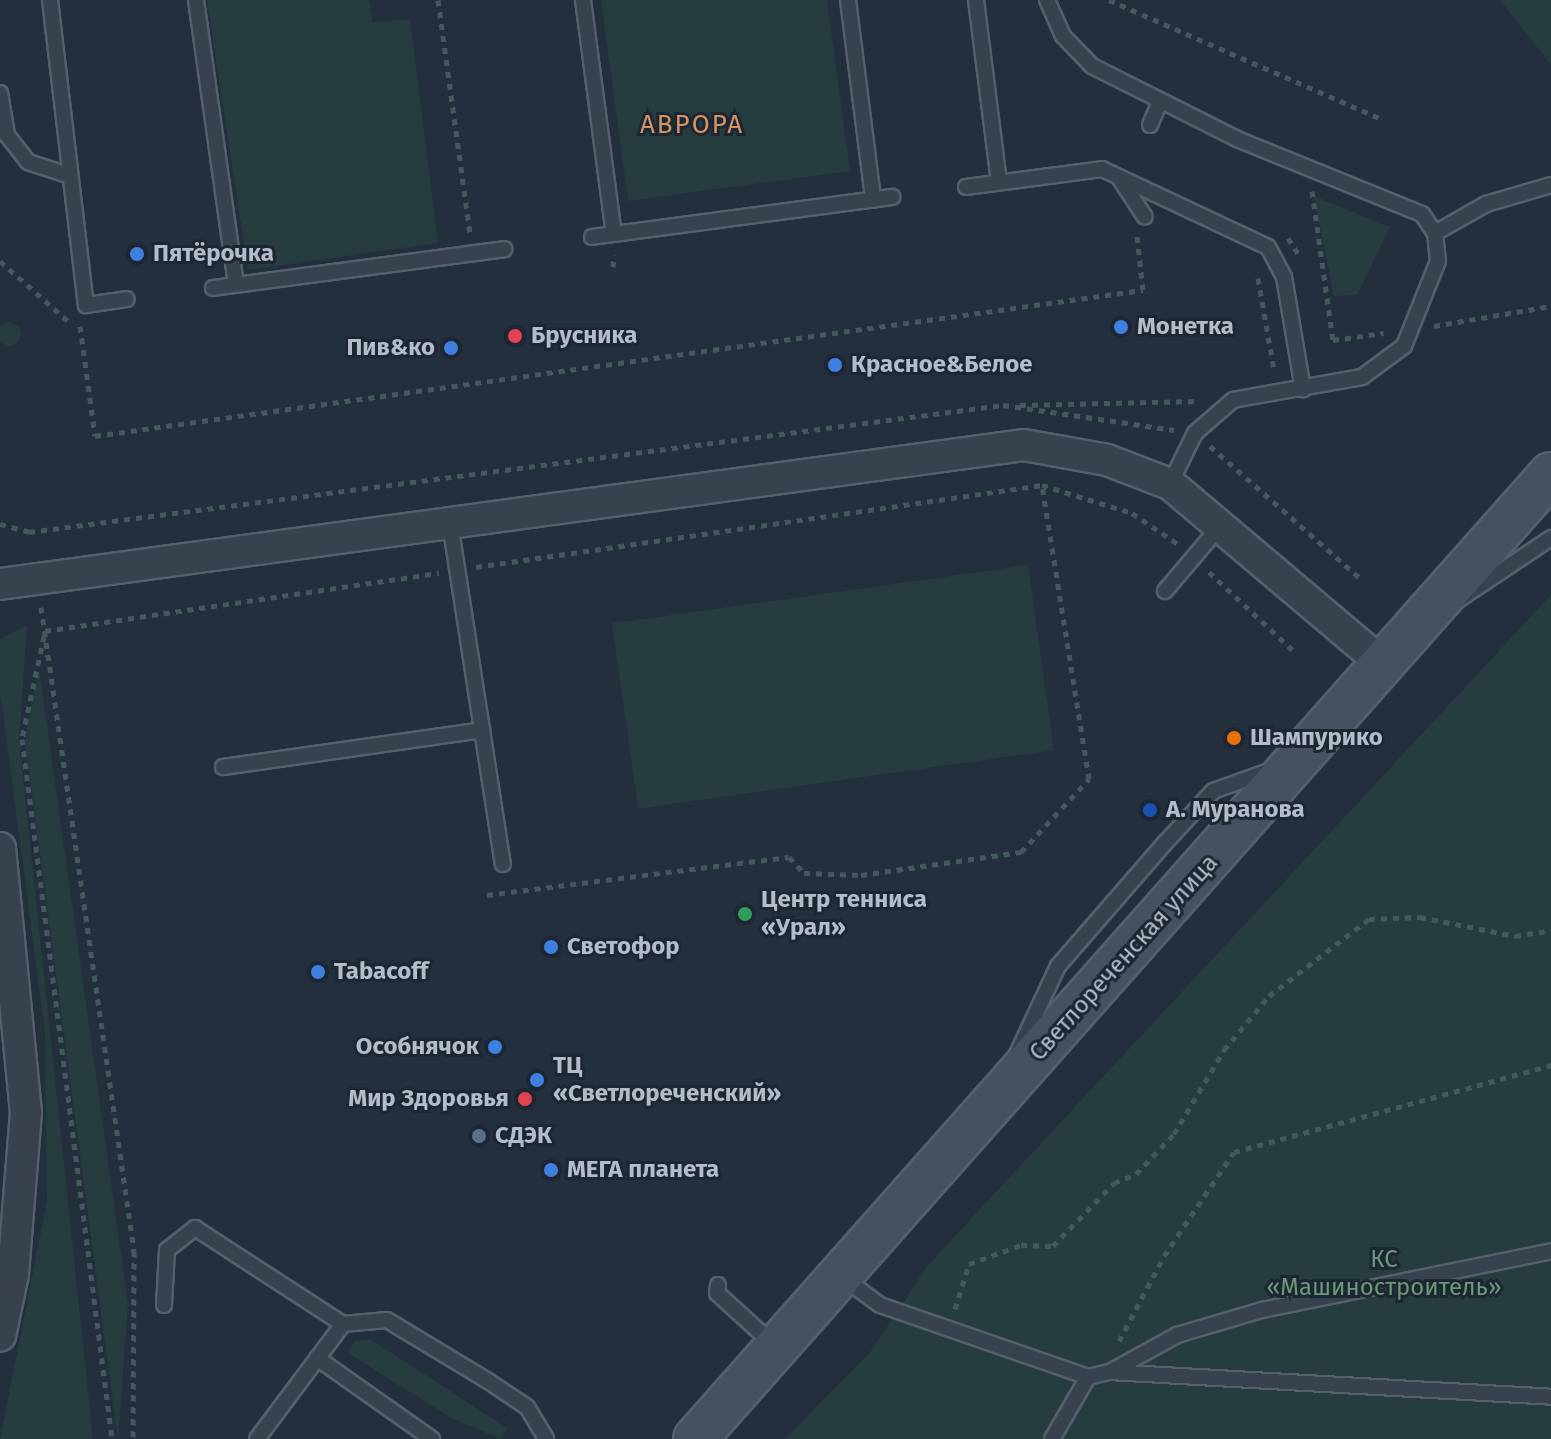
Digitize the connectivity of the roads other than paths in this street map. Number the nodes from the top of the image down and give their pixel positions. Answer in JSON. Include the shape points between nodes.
{"nodes":[{"id":1,"x":50,"y":0,"type":"edge"},
{"id":2,"x":196,"y":0,"type":"edge"},
{"id":3,"x":583,"y":0,"type":"edge"},
{"id":4,"x":848,"y":0,"type":"edge"},
{"id":5,"x":976,"y":0,"type":"edge"},
{"id":6,"x":1047,"y":0,"type":"edge"},
{"id":7,"x":0,"y":93,"type":"edge"},
{"id":8,"x":1160,"y":102,"type":"junction"},
{"id":9,"x":1150,"y":125,"type":"dead end"},
{"id":10,"x":1102,"y":169,"type":"junction"},
{"id":11,"x":68,"y":175,"type":"junction"},
{"id":12,"x":999,"y":182,"type":"junction"},
{"id":13,"x":1551,"y":185,"type":"edge"},
{"id":14,"x":966,"y":187,"type":"dead end"},
{"id":15,"x":892,"y":197,"type":"dead end"},
{"id":16,"x":873,"y":199,"type":"junction"},
{"id":17,"x":1145,"y":217,"type":"dead end"},
{"id":18,"x":1435,"y":233,"type":"junction"},
{"id":19,"x":614,"y":234,"type":"junction"},
{"id":20,"x":592,"y":237,"type":"dead end"},
{"id":21,"x":504,"y":249,"type":"dead end"},
{"id":22,"x":236,"y":284,"type":"junction"},
{"id":23,"x":213,"y":288,"type":"dead end"},
{"id":24,"x":127,"y":299,"type":"dead end"},
{"id":25,"x":1303,"y":389,"type":"junction"},
{"id":26,"x":1551,"y":474,"type":"edge"},
{"id":27,"x":1170,"y":484,"type":"junction"},
{"id":28,"x":450,"y":523,"type":"junction"},
{"id":29,"x":1221,"y":525,"type":"junction"},
{"id":30,"x":1551,"y":538,"type":"edge"},
{"id":31,"x":0,"y":584,"type":"edge"},
{"id":32,"x":1165,"y":591,"type":"dead end"},
{"id":33,"x":1431,"y":610,"type":"junction"},
{"id":34,"x":1384,"y":665,"type":"junction"},
{"id":35,"x":482,"y":730,"type":"junction"},
{"id":36,"x":223,"y":767,"type":"dead end"},
{"id":37,"x":0,"y":848,"type":"edge"},
{"id":38,"x":503,"y":864,"type":"dead end"},
{"id":39,"x":1551,"y":1251,"type":"edge"},
{"id":40,"x":841,"y":1276,"type":"junction"},
{"id":41,"x":718,"y":1285,"type":"dead end"},
{"id":42,"x":164,"y":1305,"type":"dead end"},
{"id":43,"x":343,"y":1324,"type":"junction"},
{"id":44,"x":0,"y":1336,"type":"edge"},
{"id":45,"x":776,"y":1346,"type":"junction"},
{"id":46,"x":317,"y":1358,"type":"junction"},
{"id":47,"x":1109,"y":1372,"type":"junction"},
{"id":48,"x":1088,"y":1377,"type":"junction"},
{"id":49,"x":1551,"y":1397,"type":"edge"},
{"id":50,"x":257,"y":1439,"type":"edge"},
{"id":51,"x":432,"y":1439,"type":"edge"},
{"id":52,"x":546,"y":1439,"type":"edge"},
{"id":53,"x":695,"y":1439,"type":"edge"},
{"id":54,"x":1052,"y":1439,"type":"edge"}],
"edges":[{"from":1,"to":11,"type":"lane"},
{"from":2,"to":22,"type":"lane"},
{"from":3,"to":19,"type":"lane"},
{"from":4,"to":16,"type":"lane"},
{"from":5,"to":12,"type":"lane"},
{"from":6,"to":8,"type":"lane","via":[[1063,36],[1092,66]]},
{"from":7,"to":11,"type":"lane","via":[[7,135],[28,162]]},
{"from":8,"to":9,"type":"lane"},
{"from":8,"to":18,"type":"lane","via":[[1422,214]]},
{"from":10,"to":12,"type":"lane"},
{"from":10,"to":17,"type":"lane","via":[[1132,192]]},
{"from":10,"to":25,"type":"lane","via":[[1277,257]]},
{"from":11,"to":24,"type":"lane","via":[[86,305]]},
{"from":12,"to":14,"type":"lane"},
{"from":13,"to":18,"type":"lane","via":[[1486,204]]},
{"from":15,"to":16,"type":"lane"},
{"from":16,"to":19,"type":"lane"},
{"from":18,"to":25,"type":"lane","via":[[1438,261],[1410,330],[1380,368]]},
{"from":19,"to":20,"type":"lane"},
{"from":21,"to":22,"type":"lane"},
{"from":22,"to":23,"type":"lane"},
{"from":25,"to":27,"type":"lane","via":[[1233,400],[1195,433]]},
{"from":26,"to":33,"type":"main road","name":"Светлореченская улица"},
{"from":27,"to":28,"type":"street","via":[[1107,460],[1024,445]]},
{"from":27,"to":29,"type":"street"},
{"from":28,"to":31,"type":"street"},
{"from":28,"to":35,"type":"lane"},
{"from":29,"to":32,"type":"lane"},
{"from":29,"to":34,"type":"street"},
{"from":30,"to":33,"type":"lane","via":[[1482,591]]},
{"from":33,"to":34,"type":"main road","name":"Светлореченская улица"},
{"from":34,"to":40,"type":"main road","name":"Светлореченская улица"},
{"from":35,"to":36,"type":"lane"},
{"from":35,"to":38,"type":"lane"},
{"from":37,"to":44,"type":"street","via":[[26,1112],[13,1274]]},
{"from":39,"to":47,"type":"lane","via":[[1262,1310],[1177,1335]]},
{"from":40,"to":45,"type":"main road","name":"Светлореченская улица"},
{"from":40,"to":48,"type":"lane","via":[[880,1305]]},
{"from":41,"to":45,"type":"lane","via":[[717,1293]]},
{"from":42,"to":43,"type":"lane","via":[[167,1250],[195,1228]]},
{"from":43,"to":46,"type":"lane"},
{"from":43,"to":52,"type":"lane","via":[[387,1320],[527,1407]]},
{"from":45,"to":53,"type":"main road","name":"Светлореченская улица"},
{"from":46,"to":50,"type":"lane"},
{"from":46,"to":51,"type":"lane"},
{"from":47,"to":48,"type":"lane"},
{"from":47,"to":49,"type":"lane"},
{"from":48,"to":54,"type":"lane"}]}
